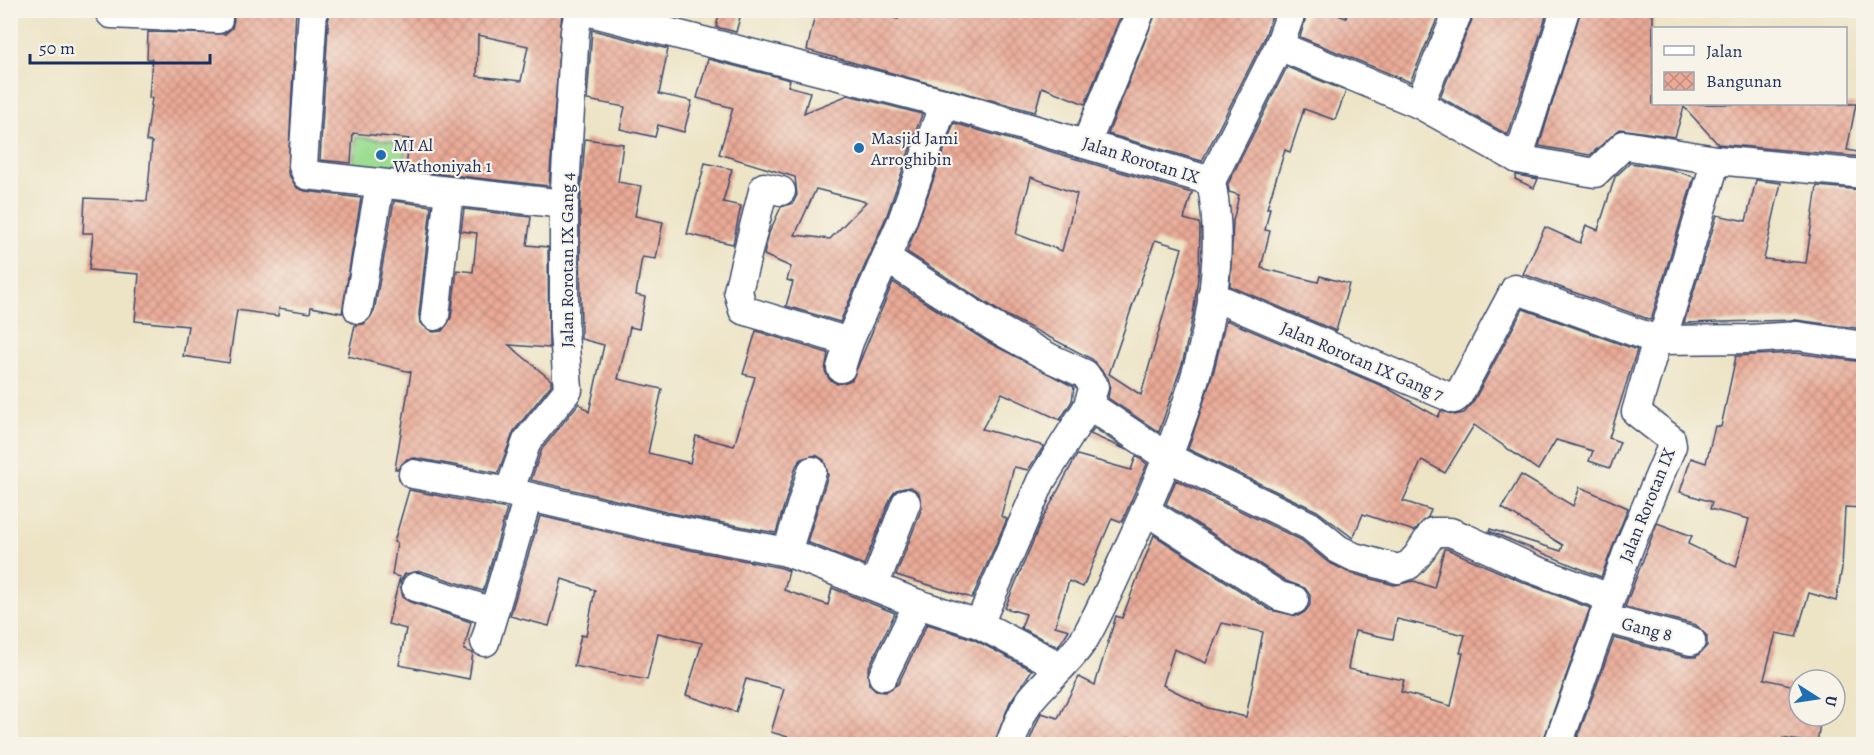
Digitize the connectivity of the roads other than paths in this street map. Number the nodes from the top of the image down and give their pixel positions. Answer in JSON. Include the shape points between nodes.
{"nodes":[{"id":1,"x":108,"y":10,"type":"edge"},
{"id":2,"x":313,"y":10,"type":"edge"},
{"id":3,"x":580,"y":10,"type":"edge"},
{"id":4,"x":1140,"y":10,"type":"edge"},
{"id":5,"x":1292,"y":10,"type":"edge"},
{"id":6,"x":1459,"y":10,"type":"edge"},
{"id":7,"x":1565,"y":10,"type":"edge"},
{"id":8,"x":218,"y":19,"type":"dead end"},
{"id":9,"x":1279,"y":46,"type":"junction"},
{"id":10,"x":944,"y":103,"type":"junction"},
{"id":11,"x":1419,"y":104,"type":"junction"},
{"id":12,"x":1086,"y":144,"type":"junction"},
{"id":13,"x":1518,"y":159,"type":"junction"},
{"id":14,"x":1716,"y":160,"type":"junction"},
{"id":15,"x":1863,"y":174,"type":"edge"},
{"id":16,"x":1211,"y":181,"type":"junction"},
{"id":17,"x":380,"y":184,"type":"junction"},
{"id":18,"x":449,"y":191,"type":"junction"},
{"id":19,"x":781,"y":191,"type":"dead end"},
{"id":20,"x":564,"y":204,"type":"junction"},
{"id":21,"x":886,"y":258,"type":"junction"},
{"id":22,"x":1212,"y":296,"type":"junction"},
{"id":23,"x":358,"y":309,"type":"dead end"},
{"id":24,"x":435,"y":316,"type":"dead end"},
{"id":25,"x":1657,"y":340,"type":"junction"},
{"id":26,"x":1863,"y":346,"type":"edge"},
{"id":27,"x":1087,"y":408,"type":"junction"},
{"id":28,"x":1167,"y":457,"type":"junction"},
{"id":29,"x":812,"y":471,"type":"dead end"},
{"id":30,"x":413,"y":474,"type":"dead end"},
{"id":31,"x":519,"y":494,"type":"junction"},
{"id":32,"x":906,"y":502,"type":"dead end"},
{"id":33,"x":1145,"y":510,"type":"junction"},
{"id":34,"x":787,"y":552,"type":"junction"},
{"id":35,"x":416,"y":586,"type":"dead end"},
{"id":36,"x":874,"y":586,"type":"junction"},
{"id":37,"x":1294,"y":600,"type":"dead end"},
{"id":38,"x":918,"y":604,"type":"junction"},
{"id":39,"x":1606,"y":608,"type":"junction"},
{"id":40,"x":493,"y":612,"type":"junction"},
{"id":41,"x":979,"y":624,"type":"junction"},
{"id":42,"x":1691,"y":641,"type":"dead end"},
{"id":43,"x":485,"y":642,"type":"dead end"},
{"id":44,"x":1062,"y":667,"type":"junction"},
{"id":45,"x":884,"y":676,"type":"dead end"},
{"id":46,"x":1010,"y":744,"type":"edge"},
{"id":47,"x":1558,"y":744,"type":"edge"}],
"edges":[{"from":1,"to":8,"type":"street","via":[[131,17]]},
{"from":2,"to":17,"type":"street","via":[[304,172],[310,176]]},
{"from":3,"to":10,"type":"street","name":"Jalan Rorotan IX"},
{"from":3,"to":20,"type":"street","name":"Jalan Rorotan IX Gang 4","via":[[575,31]]},
{"from":4,"to":12,"type":"street"},
{"from":5,"to":9,"type":"street"},
{"from":6,"to":11,"type":"street"},
{"from":7,"to":13,"type":"street"},
{"from":9,"to":11,"type":"street"},
{"from":9,"to":16,"type":"street"},
{"from":10,"to":12,"type":"street","name":"Jalan Rorotan IX"},
{"from":10,"to":21,"type":"street"},
{"from":11,"to":13,"type":"street"},
{"from":12,"to":16,"type":"street","name":"Jalan Rorotan IX"},
{"from":13,"to":14,"type":"street","via":[[1595,173],[1624,145]]},
{"from":14,"to":15,"type":"street"},
{"from":14,"to":25,"type":"street","via":[[1666,327]]},
{"from":16,"to":22,"type":"street","name":"Jalan Rorotan IX","via":[[1216,228]]},
{"from":17,"to":18,"type":"street"},
{"from":17,"to":23,"type":"street"},
{"from":18,"to":20,"type":"street"},
{"from":18,"to":24,"type":"street"},
{"from":19,"to":21,"type":"street","via":[[764,187],[738,291],[743,310],[845,355]]},
{"from":20,"to":31,"type":"street","name":"Jalan Rorotan IX Gang 4","via":[[568,390],[527,441]]},
{"from":21,"to":27,"type":"street","via":[[994,327],[1085,374],[1094,387]]},
{"from":22,"to":25,"type":"street","name":"Jalan Rorotan IX Gang 7","via":[[1451,399],[1458,396],[1515,289]]},
{"from":22,"to":28,"type":"street","name":"Jalan Rorotan IX","via":[[1198,373]]},
{"from":25,"to":26,"type":"street","via":[[1797,336]]},
{"from":25,"to":39,"type":"street","name":"Jalan Rorotan IX","via":[[1636,412],[1673,443]]},
{"from":27,"to":28,"type":"street","via":[[1098,411]]},
{"from":27,"to":41,"type":"street","via":[[1041,481]]},
{"from":28,"to":33,"type":"street","name":"Jalan Rorotan IX"},
{"from":28,"to":39,"type":"street","name":"Gang 8","via":[[1310,526],[1338,549],[1362,559],[1398,569],[1409,565],[1433,532],[1450,532],[1533,569]]},
{"from":29,"to":34,"type":"street"},
{"from":30,"to":31,"type":"street"},
{"from":31,"to":34,"type":"street"},
{"from":31,"to":40,"type":"street","name":"Jalan Rorotan IX Gang 4"},
{"from":32,"to":36,"type":"street"},
{"from":33,"to":37,"type":"street","via":[[1279,596]]},
{"from":33,"to":44,"type":"street","name":"Jalan Rorotan IX","via":[[1097,616]]},
{"from":34,"to":36,"type":"street"},
{"from":35,"to":40,"type":"street"},
{"from":36,"to":38,"type":"street"},
{"from":38,"to":41,"type":"street"},
{"from":38,"to":45,"type":"street"},
{"from":39,"to":42,"type":"street","name":"Gang 8"},
{"from":39,"to":47,"type":"street","name":"Jalan Rorotan IX"},
{"from":40,"to":43,"type":"street","name":"Jalan Rorotan IX Gang 4"},
{"from":41,"to":44,"type":"street"},
{"from":44,"to":46,"type":"street","name":"Jalan Rorotan IX","via":[[1024,710]]}]}
